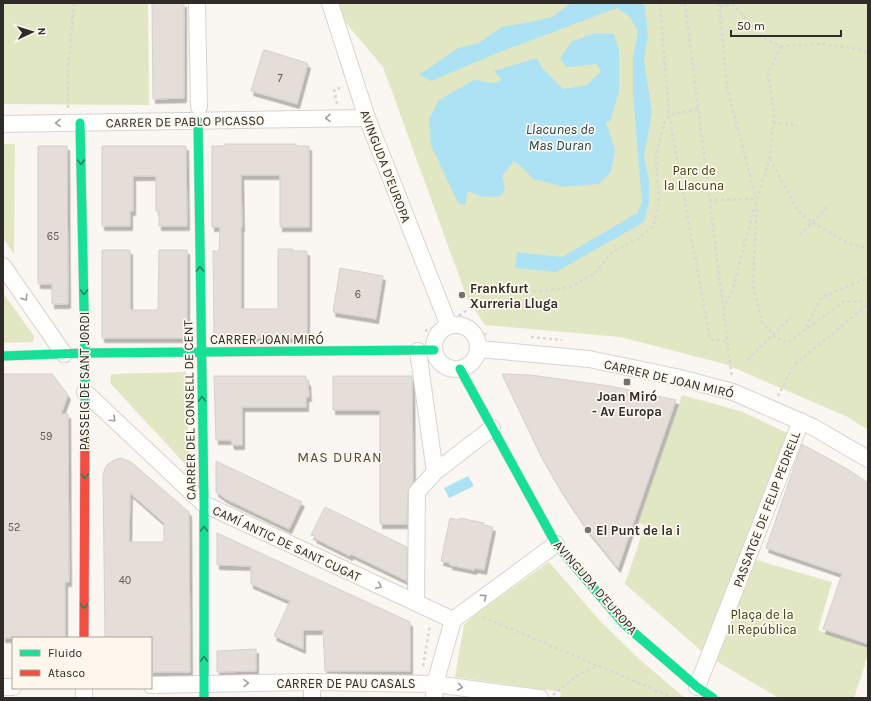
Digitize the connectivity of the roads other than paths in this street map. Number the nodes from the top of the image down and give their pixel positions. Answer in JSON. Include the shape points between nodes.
{"nodes":[{"id":1,"x":196,"y":3,"type":"edge"},
{"id":2,"x":330,"y":3,"type":"edge"},
{"id":3,"x":199,"y":114,"type":"junction"},
{"id":4,"x":367,"y":118,"type":"junction"},
{"id":5,"x":80,"y":123,"type":"junction"},
{"id":6,"x":3,"y":124,"type":"edge"},
{"id":7,"x":3,"y":266,"type":"edge"},
{"id":8,"x":454,"y":321,"type":"junction"},
{"id":9,"x":478,"y":349,"type":"junction"},
{"id":10,"x":434,"y":350,"type":"junction"},
{"id":11,"x":418,"y":351,"type":"junction"},
{"id":12,"x":201,"y":352,"type":"junction"},
{"id":13,"x":85,"y":353,"type":"junction"},
{"id":14,"x":64,"y":354,"type":"junction"},
{"id":15,"x":3,"y":356,"type":"edge"},
{"id":16,"x":460,"y":369,"type":"junction"},
{"id":17,"x":85,"y":392,"type":"junction"},
{"id":18,"x":801,"y":421,"type":"junction"},
{"id":19,"x":492,"y":428,"type":"junction"},
{"id":20,"x":868,"y":459,"type":"edge"},
{"id":21,"x":435,"y":472,"type":"junction"},
{"id":22,"x":204,"y":504,"type":"junction"},
{"id":23,"x":556,"y":544,"type":"junction"},
{"id":24,"x":416,"y":603,"type":"junction"},
{"id":25,"x":452,"y":620,"type":"junction"},
{"id":26,"x":84,"y":637,"type":"edge"},
{"id":27,"x":152,"y":685,"type":"edge"},
{"id":28,"x":697,"y":687,"type":"junction"},
{"id":29,"x":312,"y":690,"type":"edge"},
{"id":30,"x":204,"y":691,"type":"edge"},
{"id":31,"x":434,"y":691,"type":"edge"},
{"id":32,"x":540,"y":698,"type":"edge"},
{"id":33,"x":713,"y":698,"type":"edge"}],
"edges":[{"from":1,"to":3,"type":"street"},
{"from":2,"to":4,"type":"street","name":"AVINGUDA D'EUROPA"},
{"from":4,"to":3,"type":"street","name":"CARRER DE PABLO PICASSO","one_way":true},
{"from":3,"to":5,"type":"street","name":"CARRER DE PABLO PICASSO"},
{"from":12,"to":3,"type":"street","name":"CARRER DEL CONSELL DE CENT","one_way":true},
{"from":4,"to":8,"type":"street","name":"AVINGUDA D'EUROPA"},
{"from":5,"to":6,"type":"street","name":"CARRER DE PABLO PICASSO","one_way":true},
{"from":5,"to":13,"type":"street","name":"PASSEIG DE SANT JORDI","one_way":true},
{"from":7,"to":14,"type":"street","one_way":true},
{"from":8,"to":9,"type":"street","via":[[475,335]]},
{"from":8,"to":10,"type":"street","via":[[439,333]]},
{"from":9,"to":16,"type":"street","via":[[474,360],[467,367]]},
{"from":9,"to":18,"type":"street","name":"CARRER DE JOAN MIRÓ","via":[[589,360],[676,377],[733,392]]},
{"from":10,"to":11,"type":"street","name":"CARRER JOAN MIRÓ"},
{"from":10,"to":16,"type":"street","via":[[444,365]]},
{"from":11,"to":12,"type":"street","name":"CARRER JOAN MIRÓ"},
{"from":11,"to":21,"type":"street"},
{"from":12,"to":13,"type":"street","name":"CARRER JOAN MIRÓ"},
{"from":22,"to":12,"type":"street","name":"CARRER DEL CONSELL DE CENT","one_way":true},
{"from":13,"to":14,"type":"street","name":"CARRER JOAN MIRÓ"},
{"from":13,"to":17,"type":"street","name":"PASSEIG DE SANT JORDI"},
{"from":14,"to":15,"type":"street","name":"CARRER JOAN MIRÓ"},
{"from":16,"to":19,"type":"street","name":"AVINGUDA D'EUROPA"},
{"from":17,"to":22,"type":"street","name":"CAMÍ ANTIC DE SANT CUGAT","one_way":true},
{"from":17,"to":26,"type":"street","name":"PASSEIG DE SANT JORDI","one_way":true},
{"from":18,"to":20,"type":"street","name":"CARRER DE JOAN MIRÓ"},
{"from":18,"to":28,"type":"street","name":"PASSATGE DE FELIP PEDRELL"},
{"from":19,"to":21,"type":"street"},
{"from":19,"to":23,"type":"street","name":"AVINGUDA D'EUROPA"},
{"from":21,"to":24,"type":"street","via":[[417,492]]},
{"from":22,"to":24,"type":"street","name":"CAMÍ ANTIC DE SANT CUGAT","one_way":true},
{"from":30,"to":22,"type":"street","name":"CARRER DEL CONSELL DE CENT","one_way":true},
{"from":25,"to":23,"type":"street","one_way":true},
{"from":23,"to":28,"type":"street","name":"AVINGUDA D'EUROPA","via":[[624,624]]},
{"from":24,"to":25,"type":"street","name":"CAMÍ ANTIC DE SANT CUGAT"},
{"from":25,"to":31,"type":"street"},
{"from":27,"to":30,"type":"street","name":"CARRER DE PAU CASALS"},
{"from":28,"to":33,"type":"street","name":"AVINGUDA D'EUROPA"},
{"from":30,"to":29,"type":"street","name":"CARRER DE PAU CASALS","one_way":true},
{"from":29,"to":31,"type":"street","name":"CARRER DE PAU CASALS"},
{"from":31,"to":32,"type":"street","name":"CARRER DE PAU CASALS","one_way":true}]}
